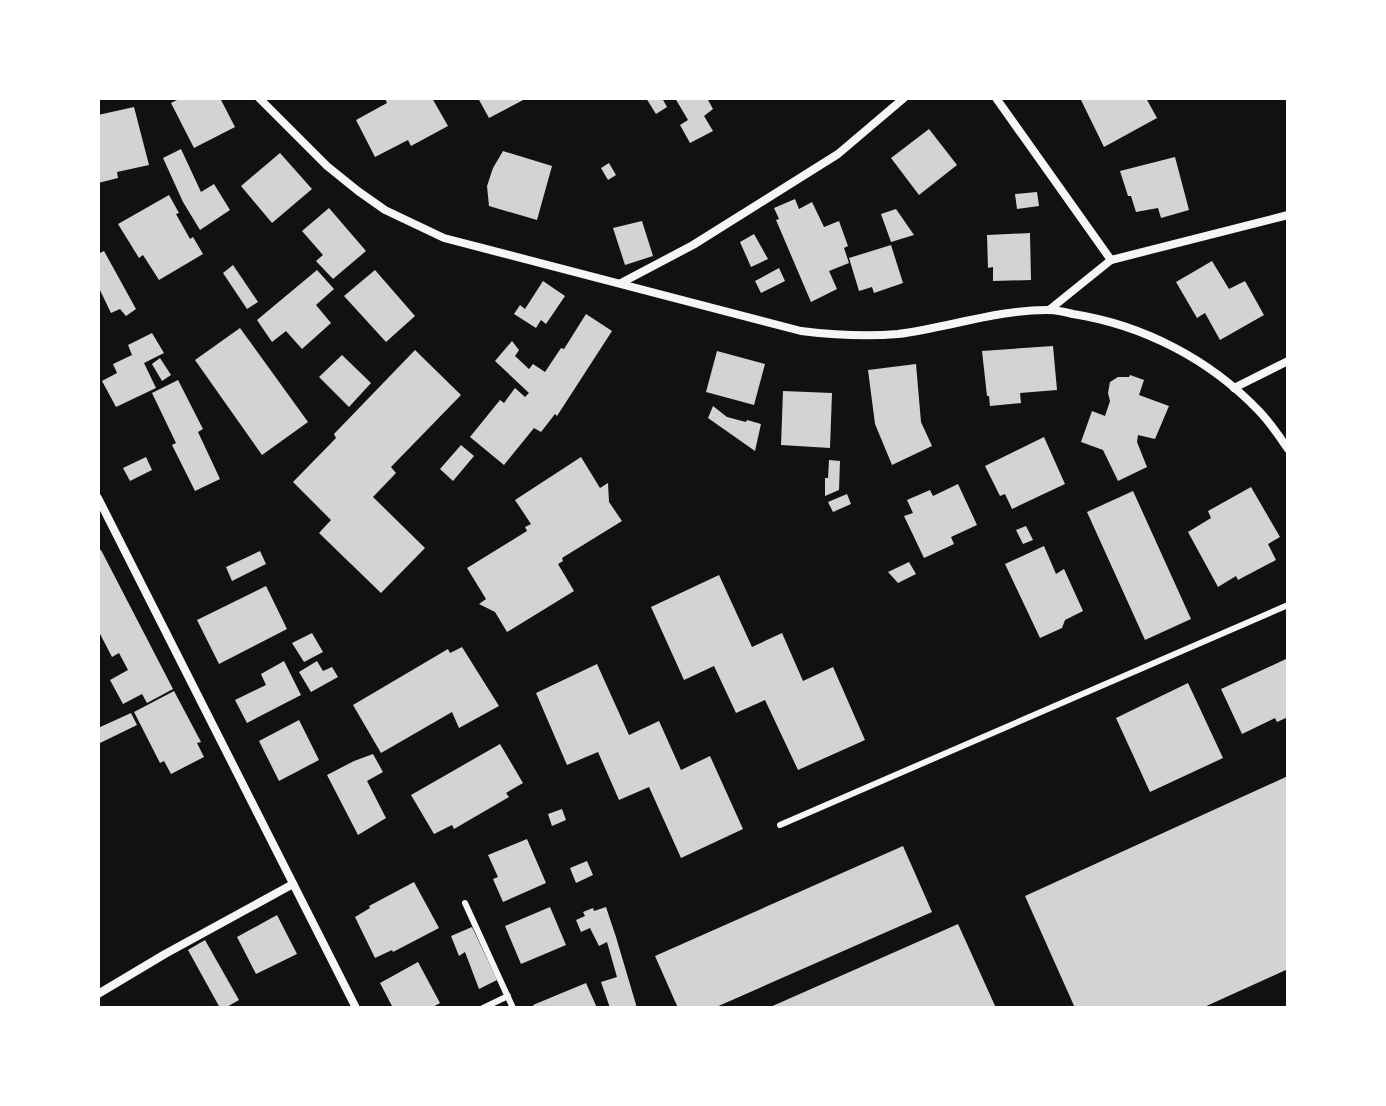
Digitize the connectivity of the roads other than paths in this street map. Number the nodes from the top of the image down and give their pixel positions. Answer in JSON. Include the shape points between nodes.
{"nodes":[{"id":1,"x":259,"y":98,"type":"edge"},
{"id":2,"x":904,"y":98,"type":"edge"},
{"id":3,"x":996,"y":98,"type":"edge"},
{"id":4,"x":1288,"y":215,"type":"edge"},
{"id":5,"x":1111,"y":260,"type":"junction"},
{"id":6,"x":621,"y":283,"type":"junction"},
{"id":7,"x":1049,"y":310,"type":"junction"},
{"id":8,"x":1288,"y":361,"type":"edge"},
{"id":9,"x":1234,"y":388,"type":"junction"},
{"id":10,"x":1288,"y":449,"type":"edge"},
{"id":11,"x":98,"y":498,"type":"edge"},
{"id":12,"x":1288,"y":605,"type":"edge"},
{"id":13,"x":780,"y":825,"type":"dead end"},
{"id":14,"x":293,"y":884,"type":"junction"},
{"id":15,"x":465,"y":903,"type":"dead end"},
{"id":16,"x":98,"y":994,"type":"edge"},
{"id":17,"x":508,"y":996,"type":"junction"},
{"id":18,"x":356,"y":1008,"type":"edge"},
{"id":19,"x":483,"y":1008,"type":"edge"},
{"id":20,"x":513,"y":1008,"type":"edge"}],
"edges":[{"from":1,"to":6,"type":"street","via":[[327,166],[385,210],[416,226],[444,238]]},
{"from":2,"to":6,"type":"street","via":[[838,154],[693,245]]},
{"from":3,"to":5,"type":"street"},
{"from":4,"to":5,"type":"street"},
{"from":5,"to":7,"type":"street"},
{"from":6,"to":7,"type":"street","via":[[801,331],[835,335],[900,333]]},
{"from":7,"to":9,"type":"street","via":[[1129,326],[1162,340]]},
{"from":8,"to":9,"type":"street"},
{"from":9,"to":10,"type":"street"},
{"from":11,"to":14,"type":"street"},
{"from":12,"to":13,"type":"lane"},
{"from":14,"to":16,"type":"street"},
{"from":14,"to":18,"type":"street"},
{"from":15,"to":17,"type":"lane"},
{"from":17,"to":19,"type":"lane"},
{"from":17,"to":20,"type":"lane"}]}
